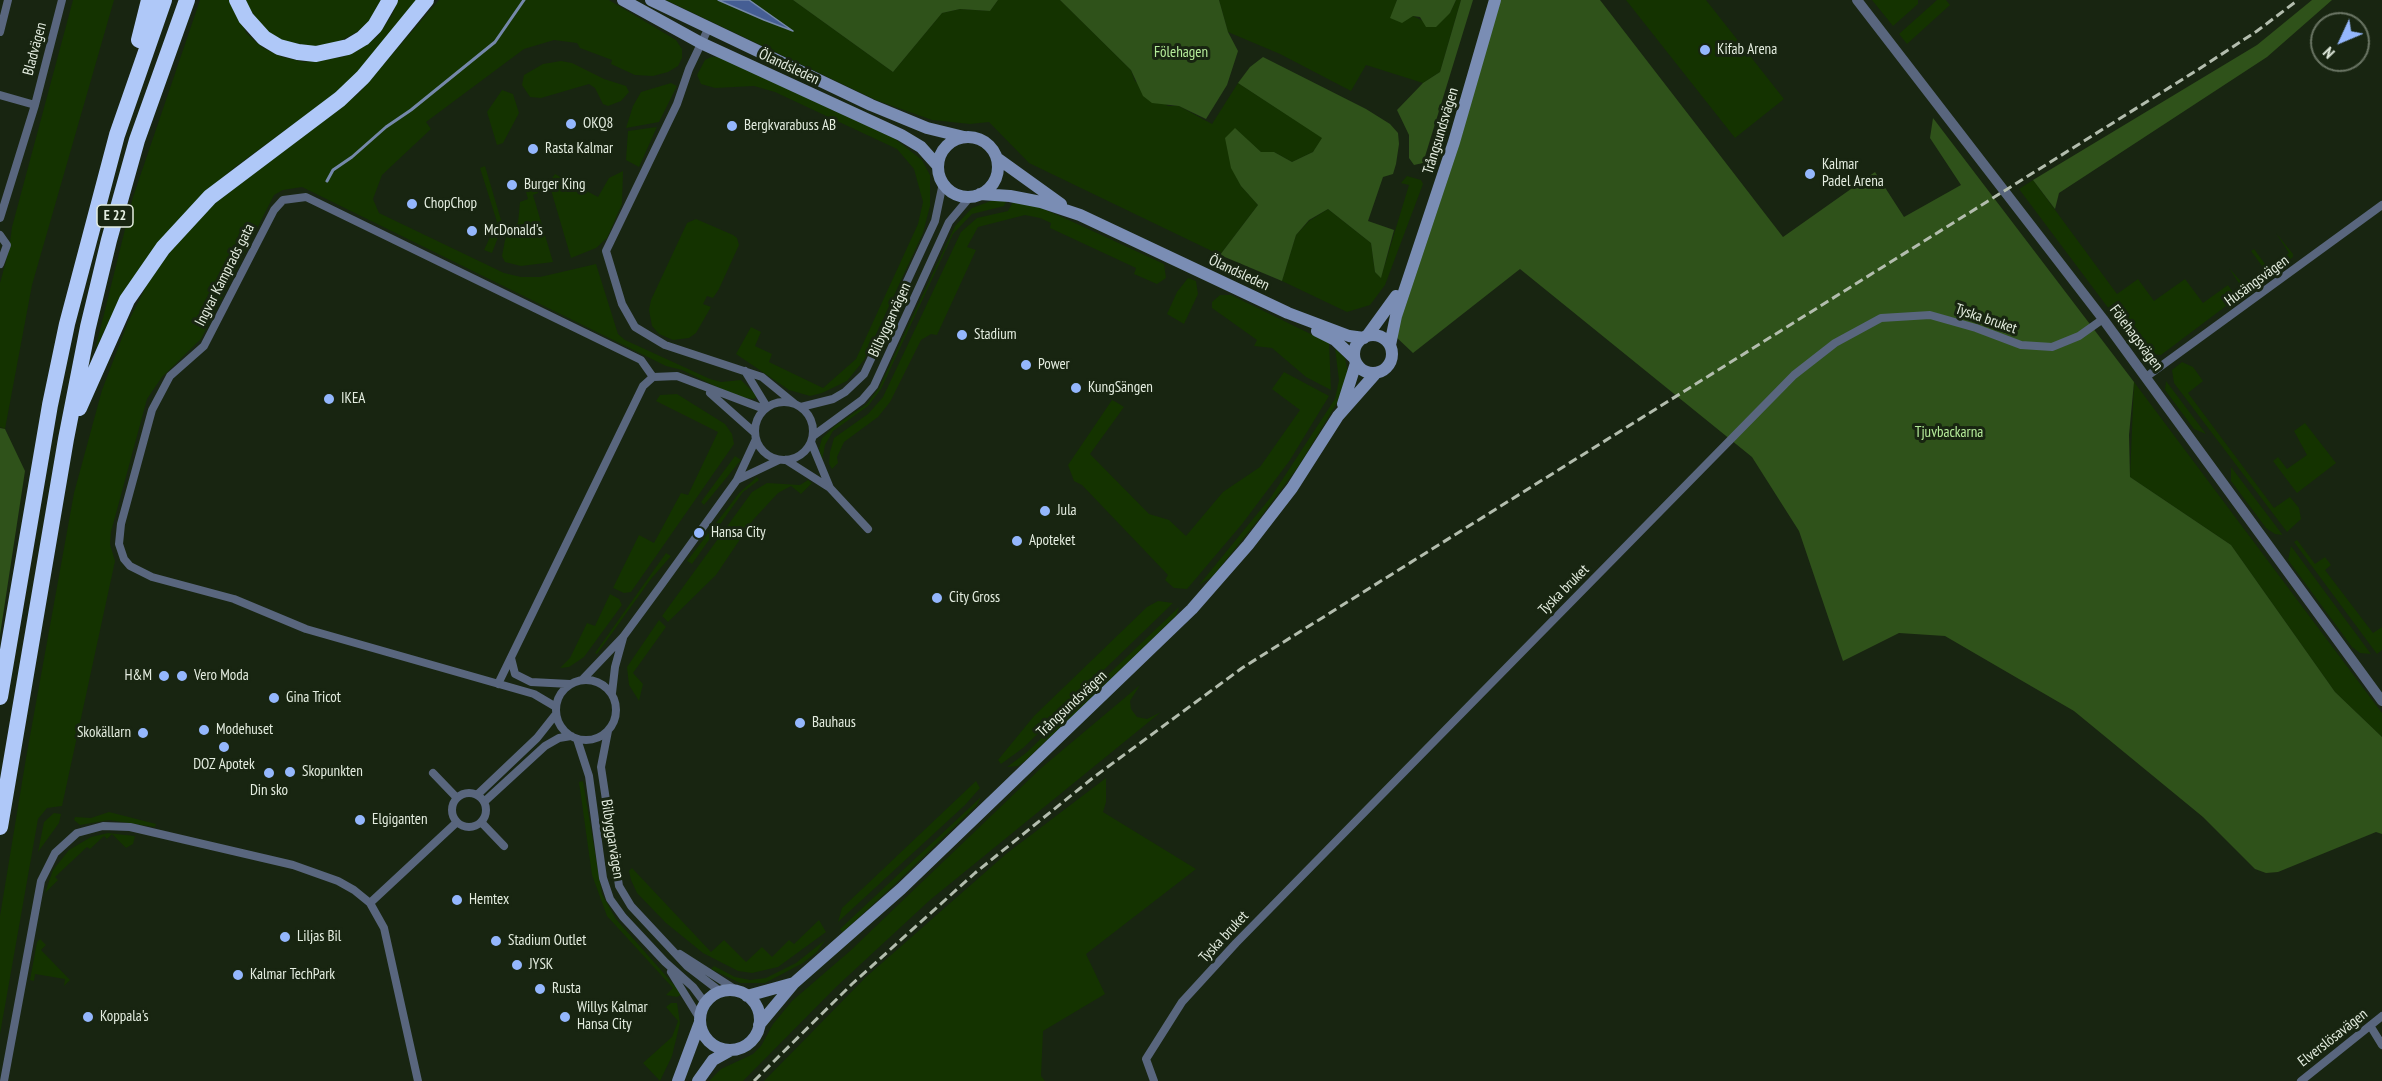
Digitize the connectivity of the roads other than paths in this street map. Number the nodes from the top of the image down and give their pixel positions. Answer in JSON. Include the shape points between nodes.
{"nodes":[{"id":1,"x":8,"y":0,"type":"edge"},
{"id":2,"x":62,"y":0,"type":"edge"},
{"id":3,"x":149,"y":0,"type":"edge"},
{"id":4,"x":164,"y":0,"type":"edge"},
{"id":5,"x":187,"y":0,"type":"edge"},
{"id":6,"x":237,"y":0,"type":"edge"},
{"id":7,"x":390,"y":0,"type":"edge"},
{"id":8,"x":426,"y":0,"type":"edge"},
{"id":9,"x":623,"y":0,"type":"edge"},
{"id":10,"x":651,"y":0,"type":"edge"},
{"id":11,"x":1495,"y":0,"type":"edge"},
{"id":12,"x":1857,"y":0,"type":"edge"},
{"id":13,"x":709,"y":27,"type":"junction"},
{"id":14,"x":0,"y":32,"type":"edge"},
{"id":15,"x":701,"y":43,"type":"junction"},
{"id":16,"x":0,"y":95,"type":"edge"},
{"id":17,"x":35,"y":105,"type":"junction"},
{"id":18,"x":117,"y":135,"type":"junction"},
{"id":19,"x":964,"y":137,"type":"junction"},
{"id":20,"x":997,"y":163,"type":"junction"},
{"id":21,"x":938,"y":166,"type":"junction"},
{"id":22,"x":943,"y":183,"type":"junction"},
{"id":23,"x":975,"y":195,"type":"junction"},
{"id":24,"x":2382,"y":205,"type":"edge"},
{"id":25,"x":1080,"y":215,"type":"junction"},
{"id":26,"x":0,"y":218,"type":"edge"},
{"id":27,"x":0,"y":235,"type":"edge"},
{"id":28,"x":0,"y":264,"type":"edge"},
{"id":29,"x":1412,"y":269,"type":"junction"},
{"id":30,"x":1288,"y":313,"type":"junction"},
{"id":31,"x":2103,"y":319,"type":"junction"},
{"id":32,"x":1365,"y":337,"type":"junction"},
{"id":33,"x":1390,"y":345,"type":"junction"},
{"id":34,"x":1355,"y":360,"type":"junction"},
{"id":35,"x":745,"y":370,"type":"junction"},
{"id":36,"x":1376,"y":373,"type":"junction"},
{"id":37,"x":653,"y":377,"type":"junction"},
{"id":38,"x":2146,"y":377,"type":"junction"},
{"id":39,"x":705,"y":388,"type":"junction"},
{"id":40,"x":798,"y":405,"type":"junction"},
{"id":41,"x":765,"y":408,"type":"junction"},
{"id":42,"x":1338,"y":416,"type":"junction"},
{"id":43,"x":755,"y":436,"type":"junction"},
{"id":44,"x":66,"y":439,"type":"junction"},
{"id":45,"x":812,"y":439,"type":"junction"},
{"id":46,"x":783,"y":460,"type":"junction"},
{"id":47,"x":737,"y":480,"type":"junction"},
{"id":48,"x":830,"y":488,"type":"junction"},
{"id":49,"x":868,"y":528,"type":"dead end"},
{"id":50,"x":623,"y":637,"type":"junction"},
{"id":51,"x":511,"y":658,"type":"junction"},
{"id":52,"x":582,"y":680,"type":"junction"},
{"id":53,"x":498,"y":684,"type":"junction"},
{"id":54,"x":570,"y":684,"type":"junction"},
{"id":55,"x":612,"y":693,"type":"junction"},
{"id":56,"x":0,"y":697,"type":"edge"},
{"id":57,"x":2382,"y":701,"type":"edge"},
{"id":58,"x":556,"y":710,"type":"junction"},
{"id":59,"x":608,"y":731,"type":"junction"},
{"id":60,"x":574,"y":737,"type":"junction"},
{"id":61,"x":433,"y":773,"type":"dead end"},
{"id":62,"x":477,"y":795,"type":"junction"},
{"id":63,"x":457,"y":798,"type":"junction"},
{"id":64,"x":484,"y":802,"type":"junction"},
{"id":65,"x":457,"y":822,"type":"junction"},
{"id":66,"x":481,"y":822,"type":"junction"},
{"id":67,"x":0,"y":827,"type":"edge"},
{"id":68,"x":504,"y":846,"type":"dead end"},
{"id":69,"x":370,"y":903,"type":"junction"},
{"id":70,"x":675,"y":951,"type":"junction"},
{"id":71,"x":664,"y":962,"type":"junction"},
{"id":72,"x":794,"y":983,"type":"junction"},
{"id":73,"x":721,"y":992,"type":"junction"},
{"id":74,"x":744,"y":994,"type":"junction"},
{"id":75,"x":705,"y":1003,"type":"junction"},
{"id":76,"x":2382,"y":1016,"type":"edge"},
{"id":77,"x":700,"y":1021,"type":"junction"},
{"id":78,"x":759,"y":1025,"type":"junction"},
{"id":79,"x":2371,"y":1027,"type":"junction"},
{"id":80,"x":2382,"y":1045,"type":"edge"},
{"id":81,"x":732,"y":1050,"type":"junction"},
{"id":82,"x":4,"y":1081,"type":"edge"},
{"id":83,"x":418,"y":1081,"type":"edge"},
{"id":84,"x":678,"y":1081,"type":"edge"},
{"id":85,"x":698,"y":1081,"type":"edge"},
{"id":86,"x":1154,"y":1081,"type":"edge"},
{"id":87,"x":2301,"y":1081,"type":"edge"}],
"edges":[{"from":1,"to":14,"type":"street"},
{"from":2,"to":17,"type":"street","name":"Bladvägen"},
{"from":3,"to":18,"type":"highway"},
{"from":4,"to":18,"type":"highway","number":"E 22"},
{"from":5,"to":44,"type":"highway","number":"E 22","via":[[137,140],[109,240]]},
{"from":6,"to":7,"type":"highway","via":[[246,18],[264,38],[288,50],[316,54],[363,38]]},
{"from":8,"to":44,"type":"highway","via":[[340,99],[210,197],[163,248],[111,332]]},
{"from":9,"to":15,"type":"main road","name":"Ölandsleden"},
{"from":10,"to":13,"type":"main road","name":"Ölandsleden"},
{"from":11,"to":29,"type":"main road","name":"Trångsundsvägen"},
{"from":12,"to":31,"type":"street","name":"Fölehagsvägen"},
{"from":13,"to":15,"type":"street"},
{"from":13,"to":19,"type":"main road","name":"Ölandsleden","via":[[871,105],[927,128]]},
{"from":15,"to":21,"type":"main road","name":"Ölandsleden","via":[[901,135],[921,147]]},
{"from":15,"to":35,"type":"street","via":[[677,104],[606,251],[622,304],[635,327],[665,345]]},
{"from":16,"to":17,"type":"street"},
{"from":17,"to":26,"type":"street","name":"Bladvägen"},
{"from":18,"to":56,"type":"highway","number":"E 22","via":[[90,228],[54,382]]},
{"from":19,"to":20,"type":"main road","name":"Ölandsleden","via":[[984,141]]},
{"from":19,"to":21,"type":"main road","via":[[949,143]]},
{"from":20,"to":23,"type":"main road","via":[[996,178]]},
{"from":20,"to":25,"type":"main road","name":"Ölandsleden","via":[[1015,183]]},
{"from":21,"to":22,"type":"main road","name":"Ölandsleden"},
{"from":22,"to":23,"type":"main road","name":"Ölandsleden","via":[[951,192]]},
{"from":22,"to":40,"type":"street","name":"Bilbyggarvägen","via":[[934,221],[864,374],[833,399]]},
{"from":23,"to":25,"type":"main road","name":"Ölandsleden","via":[[1010,196]]},
{"from":23,"to":45,"type":"street","name":"Bilbyggarvägen","via":[[950,222],[874,386]]},
{"from":24,"to":38,"type":"street","name":"Husängsvägen"},
{"from":25,"to":30,"type":"main road","name":"Ölandsleden"},
{"from":27,"to":28,"type":"street","via":[[7,245]]},
{"from":29,"to":32,"type":"main road","name":"Trångsundsvägen","via":[[1389,310]]},
{"from":29,"to":33,"type":"main road","name":"Trångsundsvägen"},
{"from":30,"to":32,"type":"main road","name":"Ölandsleden","via":[[1344,334]]},
{"from":30,"to":34,"type":"main road","name":"Ölandsleden","via":[[1335,340]]},
{"from":31,"to":38,"type":"street","name":"Fölehagsvägen"},
{"from":31,"to":86,"type":"street","name":"Tyska bruket","via":[[2079,336],[2052,347],[2021,345],[1930,315],[1881,318],[1835,343],[1794,375],[1182,1002],[1146,1059]]},
{"from":32,"to":33,"type":"main road","via":[[1381,336]]},
{"from":32,"to":34,"type":"main road","via":[[1356,346]]},
{"from":33,"to":36,"type":"main road","via":[[1390,361]]},
{"from":34,"to":36,"type":"main road","via":[[1364,372]]},
{"from":34,"to":42,"type":"main road","name":"Trångsundsvägen"},
{"from":35,"to":40,"type":"street","via":[[762,377]]},
{"from":35,"to":41,"type":"street"},
{"from":36,"to":42,"type":"main road","name":"Trångsundsvägen"},
{"from":37,"to":39,"type":"street","via":[[677,376]]},
{"from":37,"to":51,"type":"street","via":[[643,386]]},
{"from":37,"to":53,"type":"street","name":"Ingvar Kamprads gata","via":[[641,360],[306,197],[283,200],[274,210],[204,346],[170,376],[152,410],[122,524],[120,544],[123,559],[130,566],[152,577],[234,599],[306,629]]},
{"from":38,"to":57,"type":"street","name":"Fölehagsvägen"},
{"from":39,"to":41,"type":"street"},
{"from":39,"to":43,"type":"street"},
{"from":40,"to":41,"type":"street","name":"Bilbyggarvägen","via":[[782,402]]},
{"from":40,"to":45,"type":"street","via":[[812,422]]},
{"from":41,"to":43,"type":"street","name":"Bilbyggarvägen","via":[[756,420]]},
{"from":42,"to":72,"type":"main road","name":"Trångsundsvägen","via":[[1292,488],[1192,609],[901,889]]},
{"from":43,"to":46,"type":"street","via":[[767,455]]},
{"from":43,"to":47,"type":"street","name":"Bilbyggarvägen"},
{"from":44,"to":67,"type":"highway","number":"E 22"},
{"from":45,"to":46,"type":"street","name":"Bilbyggarvägen","via":[[804,453]]},
{"from":45,"to":48,"type":"street"},
{"from":46,"to":47,"type":"street","name":"Bilbyggarvägen"},
{"from":46,"to":48,"type":"street"},
{"from":47,"to":50,"type":"street","name":"Bilbyggarvägen"},
{"from":48,"to":49,"type":"street"},
{"from":50,"to":52,"type":"street","name":"Bilbyggarvägen"},
{"from":50,"to":55,"type":"street","name":"Bilbyggarvägen"},
{"from":51,"to":53,"type":"street"},
{"from":51,"to":54,"type":"street","via":[[515,674],[531,682]]},
{"from":52,"to":54,"type":"street"},
{"from":52,"to":55,"type":"street","via":[[602,684]]},
{"from":53,"to":58,"type":"street","via":[[534,694]]},
{"from":54,"to":58,"type":"street","via":[[560,694]]},
{"from":55,"to":59,"type":"street","via":[[616,713]]},
{"from":58,"to":60,"type":"street","via":[[561,726]]},
{"from":58,"to":62,"type":"street","via":[[537,738]]},
{"from":59,"to":60,"type":"street","via":[[590,740]]},
{"from":59,"to":70,"type":"street","name":"Bilbyggarvägen","via":[[601,766],[619,886],[631,906]]},
{"from":60,"to":64,"type":"street","via":[[545,746]]},
{"from":60,"to":71,"type":"street","name":"Bilbyggarvägen","via":[[589,776],[603,878],[610,899]]},
{"from":61,"to":63,"type":"street"},
{"from":62,"to":63,"type":"street","via":[[466,793]]},
{"from":62,"to":64,"type":"street"},
{"from":63,"to":65,"type":"street","via":[[452,807]]},
{"from":64,"to":66,"type":"street","via":[[486,813]]},
{"from":65,"to":66,"type":"street","via":[[471,827]]},
{"from":65,"to":69,"type":"street"},
{"from":66,"to":68,"type":"street"},
{"from":69,"to":82,"type":"street","via":[[338,881],[293,865],[130,827],[104,826],[77,834],[55,853],[41,881]]},
{"from":69,"to":83,"type":"street","via":[[384,928]]},
{"from":70,"to":73,"type":"street","name":"Bilbyggarvägen"},
{"from":70,"to":74,"type":"street","name":"Bilbyggarvägen"},
{"from":71,"to":75,"type":"street","name":"Bilbyggarvägen"},
{"from":71,"to":77,"type":"street","name":"Bilbyggarvägen"},
{"from":72,"to":74,"type":"main road","name":"Trångsundsvägen"},
{"from":72,"to":78,"type":"main road","name":"Trångsundsvägen"},
{"from":73,"to":74,"type":"main road"},
{"from":73,"to":75,"type":"main road"},
{"from":74,"to":78,"type":"main road","via":[[756,1006]]},
{"from":75,"to":77,"type":"main road"},
{"from":76,"to":79,"type":"street","name":"Elverslösavägen"},
{"from":77,"to":81,"type":"main road","via":[[704,1035],[713,1045]]},
{"from":77,"to":84,"type":"main road"},
{"from":78,"to":81,"type":"main road","via":[[750,1042]]},
{"from":79,"to":80,"type":"street"},
{"from":79,"to":87,"type":"street","name":"Elverslösavägen"},
{"from":81,"to":85,"type":"main road","via":[[713,1060]]}]}
